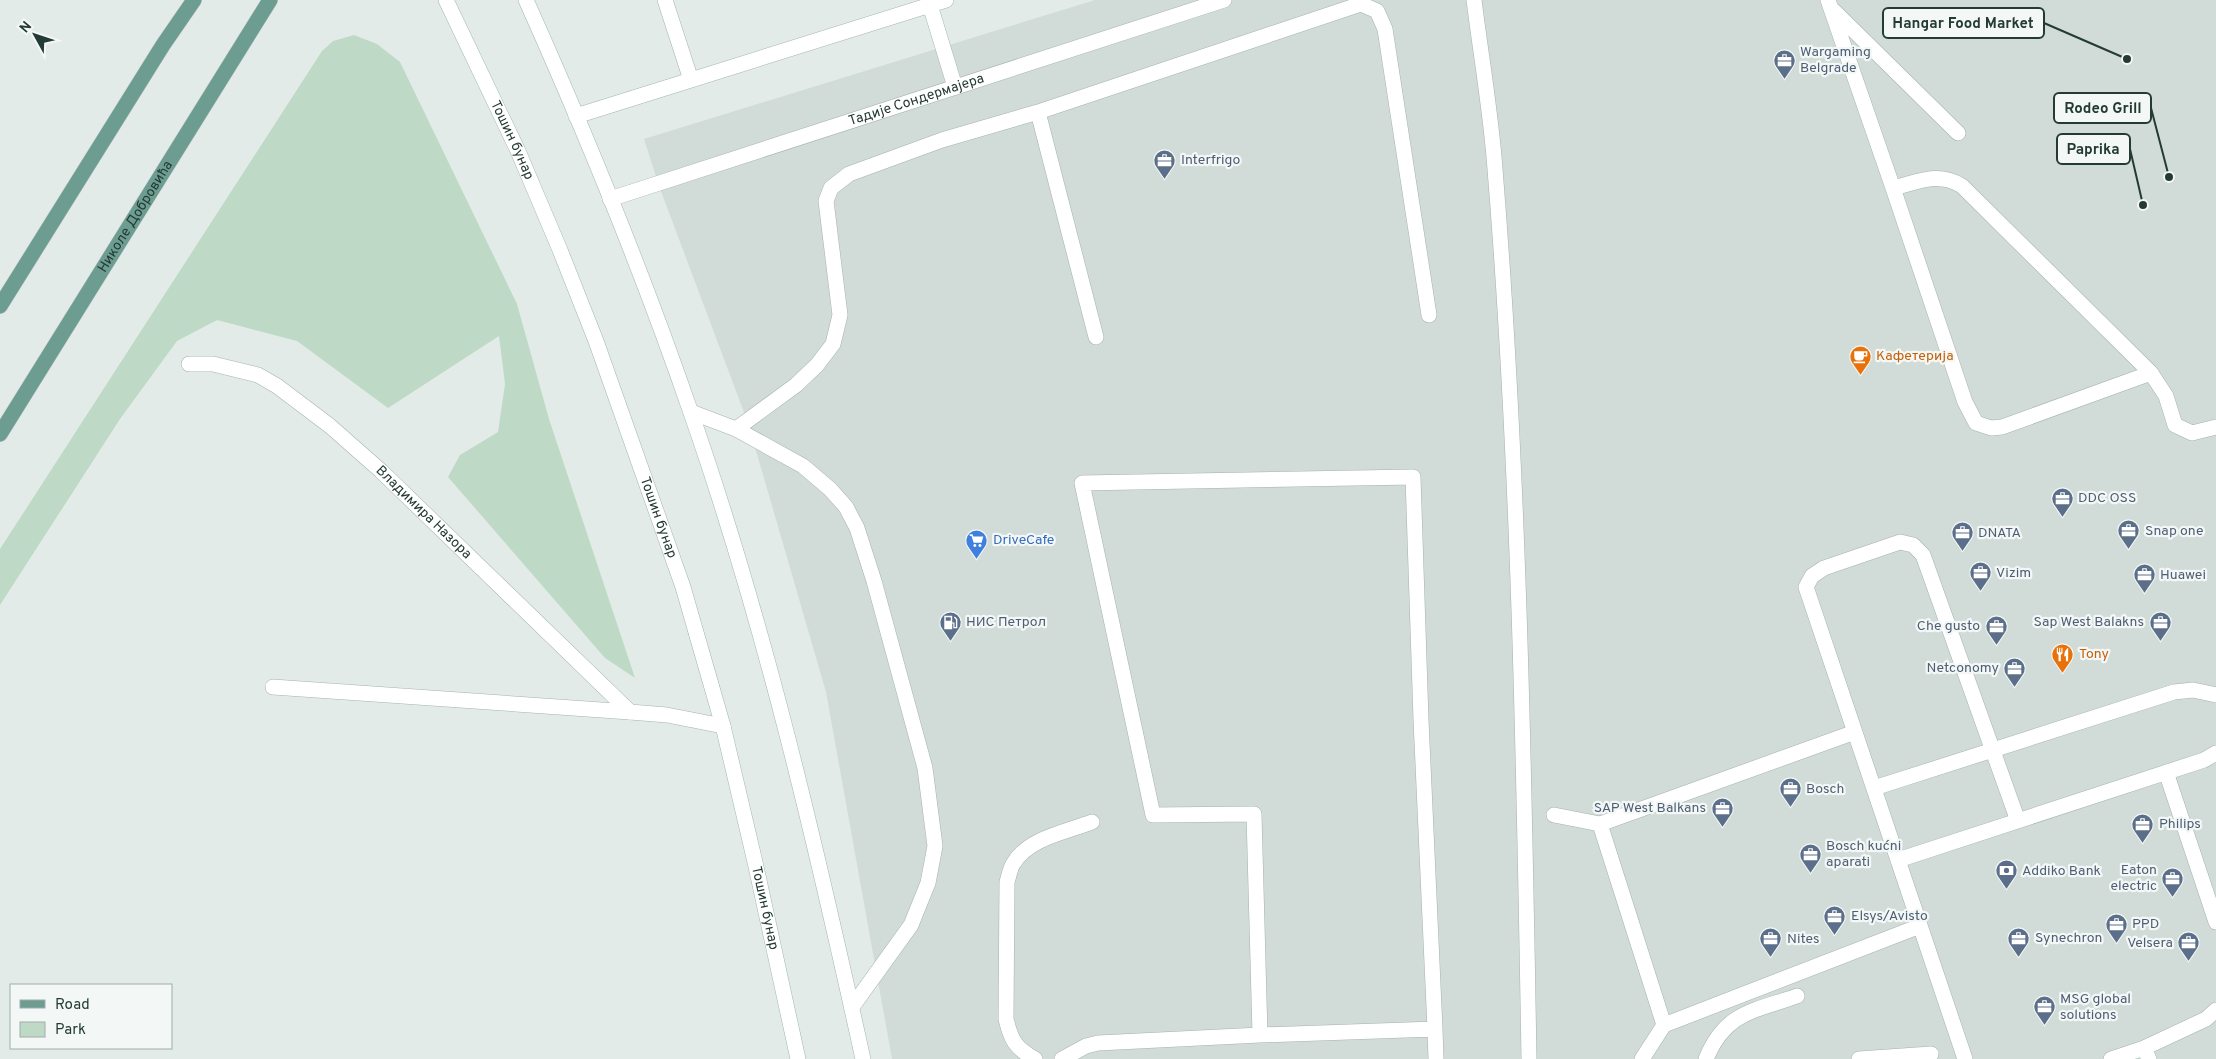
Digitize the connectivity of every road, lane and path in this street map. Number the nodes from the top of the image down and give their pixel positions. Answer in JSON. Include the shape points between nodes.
{"nodes":[{"id":1,"x":194,"y":0,"type":"edge"},
{"id":2,"x":446,"y":0,"type":"edge"},
{"id":3,"x":526,"y":0,"type":"edge"},
{"id":4,"x":665,"y":0,"type":"edge"},
{"id":5,"x":946,"y":0,"type":"edge"},
{"id":6,"x":1224,"y":0,"type":"edge"},
{"id":7,"x":1474,"y":0,"type":"edge"},
{"id":8,"x":271,"y":2,"type":"edge"},
{"id":9,"x":1829,"y":3,"type":"edge"},
{"id":10,"x":930,"y":5,"type":"junction"},
{"id":11,"x":691,"y":80,"type":"junction"},
{"id":12,"x":955,"y":87,"type":"junction"},
{"id":13,"x":1038,"y":112,"type":"junction"},
{"id":14,"x":576,"y":116,"type":"junction"},
{"id":15,"x":1958,"y":133,"type":"dead end"},
{"id":16,"x":1893,"y":188,"type":"junction"},
{"id":17,"x":610,"y":199,"type":"junction"},
{"id":18,"x":0,"y":306,"type":"edge"},
{"id":19,"x":1429,"y":315,"type":"dead end"},
{"id":20,"x":1096,"y":337,"type":"dead end"},
{"id":21,"x":189,"y":364,"type":"dead end"},
{"id":22,"x":2151,"y":373,"type":"junction"},
{"id":23,"x":690,"y":412,"type":"junction"},
{"id":24,"x":2216,"y":427,"type":"edge"},
{"id":25,"x":736,"y":429,"type":"junction"},
{"id":26,"x":0,"y":434,"type":"edge"},
{"id":27,"x":273,"y":687,"type":"dead end"},
{"id":28,"x":2216,"y":695,"type":"edge"},
{"id":29,"x":630,"y":712,"type":"junction"},
{"id":30,"x":722,"y":726,"type":"junction"},
{"id":31,"x":1854,"y":732,"type":"junction"},
{"id":32,"x":1992,"y":750,"type":"junction"},
{"id":33,"x":2216,"y":753,"type":"edge"},
{"id":34,"x":2166,"y":772,"type":"junction"},
{"id":35,"x":1874,"y":788,"type":"junction"},
{"id":36,"x":1554,"y":815,"type":"dead end"},
{"id":37,"x":2018,"y":821,"type":"junction"},
{"id":38,"x":1092,"y":822,"type":"dead end"},
{"id":39,"x":1600,"y":824,"type":"junction"},
{"id":40,"x":1898,"y":860,"type":"junction"},
{"id":41,"x":2216,"y":922,"type":"edge"},
{"id":42,"x":1920,"y":926,"type":"junction"},
{"id":43,"x":1797,"y":996,"type":"dead end"},
{"id":44,"x":852,"y":1007,"type":"junction"},
{"id":45,"x":2216,"y":1010,"type":"edge"},
{"id":46,"x":1664,"y":1025,"type":"junction"},
{"id":47,"x":1435,"y":1029,"type":"junction"},
{"id":48,"x":1260,"y":1035,"type":"junction"},
{"id":49,"x":1931,"y":1054,"type":"dead end"},
{"id":50,"x":2146,"y":1054,"type":"edge"},
{"id":51,"x":798,"y":1059,"type":"edge"},
{"id":52,"x":863,"y":1059,"type":"edge"},
{"id":53,"x":1035,"y":1059,"type":"edge"},
{"id":54,"x":1062,"y":1059,"type":"edge"},
{"id":55,"x":1436,"y":1059,"type":"edge"},
{"id":56,"x":1528,"y":1059,"type":"edge"},
{"id":57,"x":1642,"y":1059,"type":"edge"},
{"id":58,"x":1706,"y":1059,"type":"edge"},
{"id":59,"x":1859,"y":1059,"type":"edge"},
{"id":60,"x":1965,"y":1059,"type":"edge"},
{"id":61,"x":2111,"y":1059,"type":"edge"}],
"edges":[{"from":1,"to":18,"type":"main road"},
{"from":2,"to":30,"type":"street","name":"Тошин бунар","via":[[518,151],[596,341],[683,587]]},
{"from":3,"to":14,"type":"street"},
{"from":4,"to":11,"type":"street"},
{"from":5,"to":10,"type":"street"},
{"from":6,"to":12,"type":"street","name":"Тадије Сондермајера"},
{"from":7,"to":56,"type":"street","via":[[1495,166],[1507,348],[1515,533]]},
{"from":8,"to":26,"type":"main road","name":"Николе Добровића"},
{"from":9,"to":15,"type":"street"},
{"from":9,"to":16,"type":"street"},
{"from":10,"to":11,"type":"street"},
{"from":10,"to":12,"type":"street"},
{"from":11,"to":14,"type":"street"},
{"from":12,"to":17,"type":"street","name":"Тадије Сондермајера"},
{"from":13,"to":19,"type":"street","via":[[1361,4],[1376,11],[1385,29]]},
{"from":13,"to":20,"type":"street"},
{"from":13,"to":25,"type":"street","via":[[942,140],[849,174],[831,188],[826,201],[840,315],[833,344],[817,366],[796,385]]},
{"from":14,"to":17,"type":"street"},
{"from":16,"to":22,"type":"street","via":[[1931,178],[1949,178],[1962,186]]},
{"from":16,"to":22,"type":"street","via":[[1965,402],[1976,423],[1991,428],[2002,427]]},
{"from":17,"to":23,"type":"street"},
{"from":21,"to":29,"type":"street","name":"Владимира Назора","via":[[213,364],[258,375],[330,426],[381,471]]},
{"from":22,"to":24,"type":"street","via":[[2166,396],[2175,425],[2192,432]]},
{"from":23,"to":25,"type":"street"},
{"from":23,"to":44,"type":"street","via":[[742,572],[786,733]]},
{"from":25,"to":44,"type":"street","via":[[803,466],[846,507],[857,528],[874,580],[925,768],[935,846],[928,883],[911,925]]},
{"from":27,"to":29,"type":"street"},
{"from":28,"to":32,"type":"street","via":[[2193,690],[2174,692]]},
{"from":29,"to":30,"type":"street","via":[[667,715]]},
{"from":30,"to":51,"type":"street","name":"Тошин бунар"},
{"from":31,"to":32,"type":"street","via":[[1806,587],[1812,576],[1824,568],[1900,542],[1913,546],[1923,555]]},
{"from":31,"to":35,"type":"street"},
{"from":31,"to":39,"type":"street"},
{"from":32,"to":35,"type":"street"},
{"from":32,"to":37,"type":"street"},
{"from":33,"to":34,"type":"street"},
{"from":34,"to":37,"type":"street"},
{"from":34,"to":41,"type":"street"},
{"from":35,"to":40,"type":"street"},
{"from":36,"to":39,"type":"street"},
{"from":37,"to":40,"type":"street"},
{"from":38,"to":53,"type":"street","via":[[1029,847],[1013,864],[1007,882],[1006,1019],[1010,1037],[1017,1047]]},
{"from":39,"to":46,"type":"street"},
{"from":40,"to":42,"type":"street"},
{"from":42,"to":46,"type":"street"},
{"from":42,"to":60,"type":"street"},
{"from":43,"to":58,"type":"street","via":[[1746,1013],[1726,1026],[1713,1042]]},
{"from":44,"to":52,"type":"street"},
{"from":45,"to":50,"type":"street","via":[[2206,1020]]},
{"from":46,"to":57,"type":"street"},
{"from":47,"to":48,"type":"street"},
{"from":47,"to":48,"type":"street","via":[[1413,477],[1082,483],[1153,815],[1254,814]]},
{"from":47,"to":55,"type":"street"},
{"from":48,"to":54,"type":"street","via":[[1098,1043]]},
{"from":49,"to":59,"type":"street"},
{"from":50,"to":61,"type":"street"}]}
